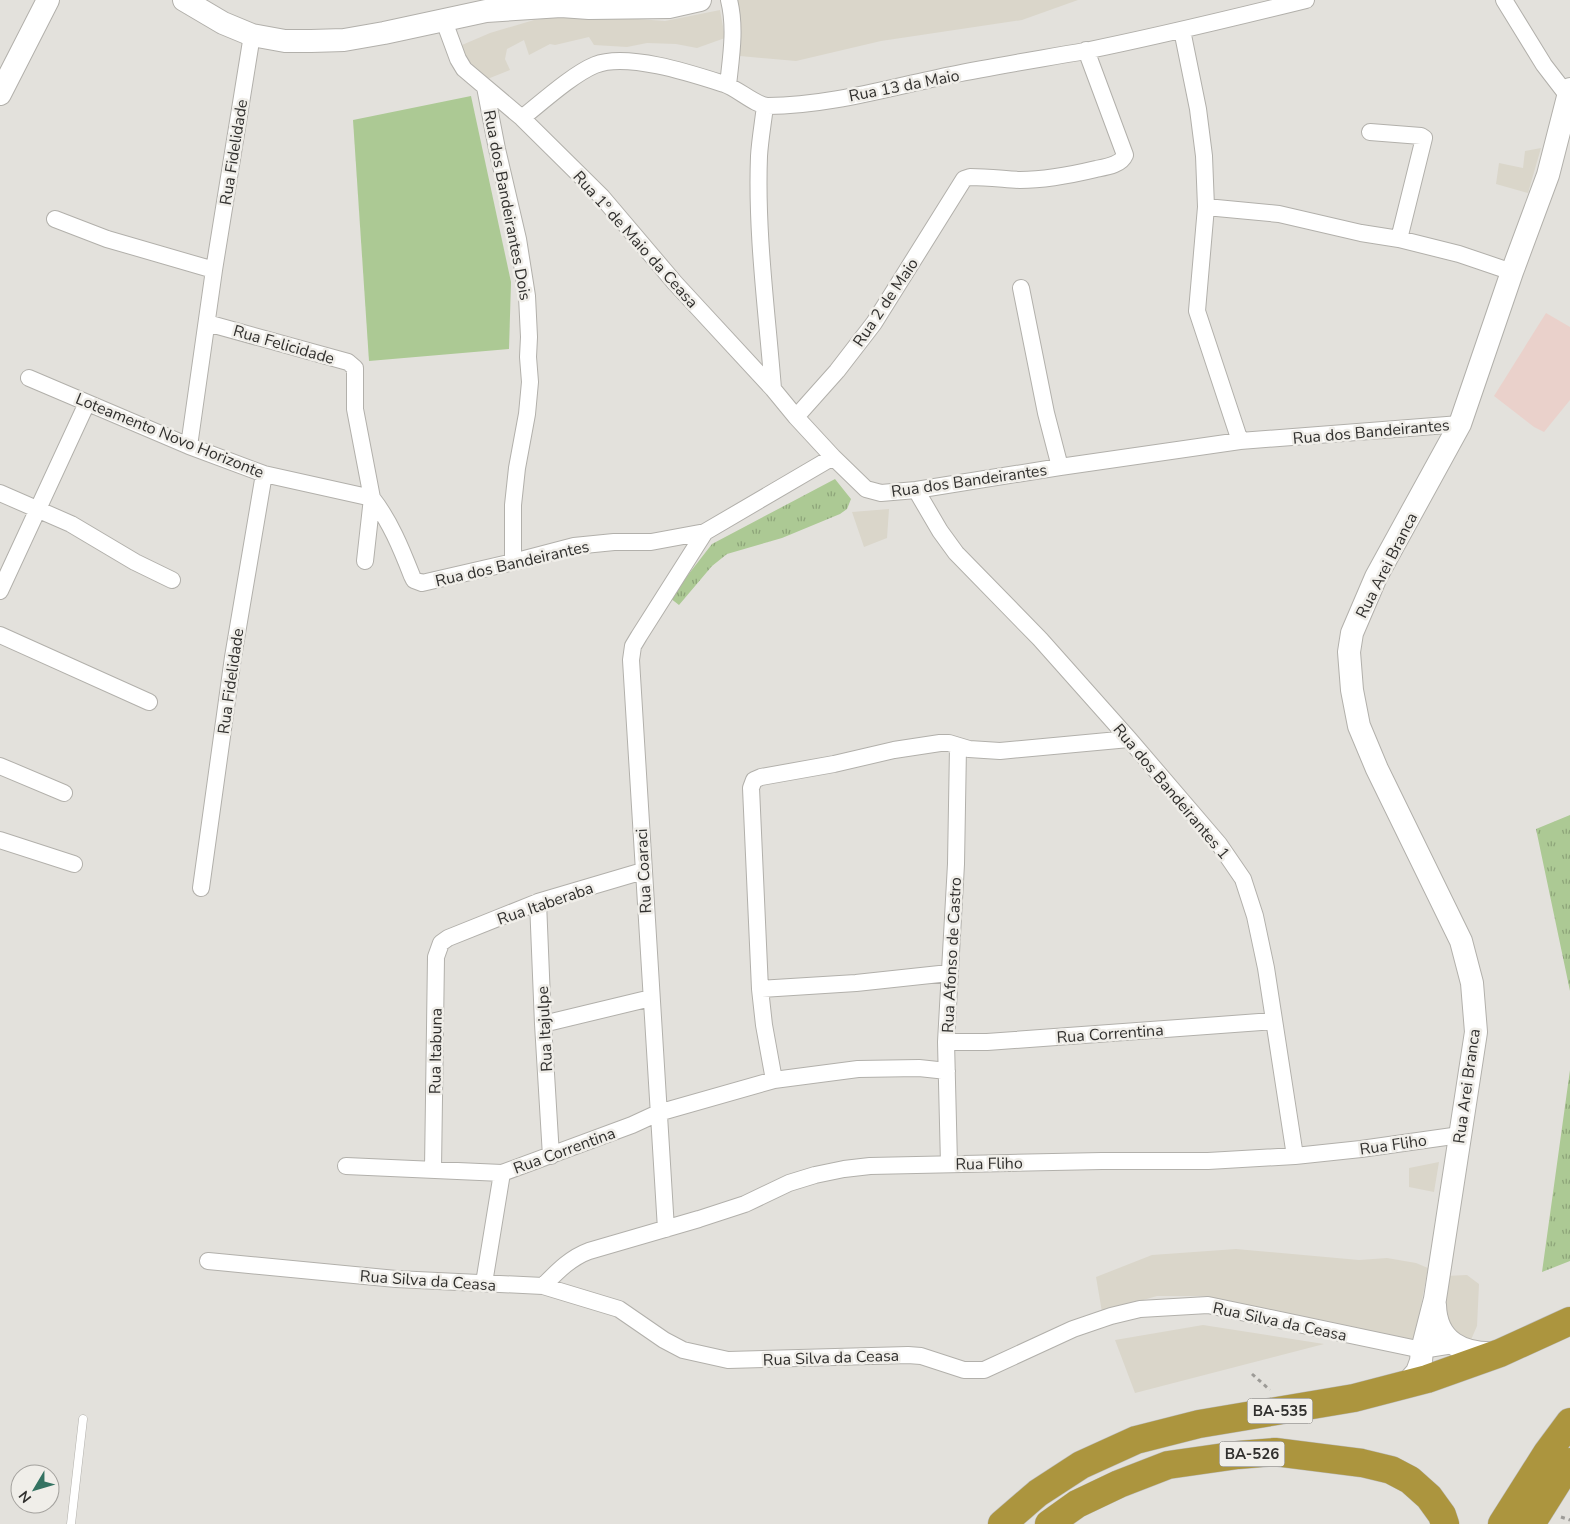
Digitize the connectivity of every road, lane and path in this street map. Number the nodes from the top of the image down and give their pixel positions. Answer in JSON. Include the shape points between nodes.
{"nodes":[{"id":1,"x":48,"y":0,"type":"edge"},
{"id":2,"x":184,"y":0,"type":"edge"},
{"id":3,"x":700,"y":0,"type":"edge"},
{"id":4,"x":729,"y":0,"type":"edge"},
{"id":5,"x":1306,"y":0,"type":"edge"},
{"id":6,"x":1504,"y":0,"type":"edge"},
{"id":7,"x":561,"y":3,"type":"edge"},
{"id":8,"x":444,"y":21,"type":"junction"},
{"id":9,"x":1182,"y":30,"type":"junction"},
{"id":10,"x":252,"y":35,"type":"junction"},
{"id":11,"x":1086,"y":50,"type":"junction"},
{"id":12,"x":728,"y":85,"type":"junction"},
{"id":13,"x":485,"y":86,"type":"junction"},
{"id":14,"x":1569,"y":92,"type":"edge"},
{"id":15,"x":0,"y":94,"type":"edge"},
{"id":16,"x":765,"y":106,"type":"junction"},
{"id":17,"x":522,"y":118,"type":"junction"},
{"id":18,"x":1370,"y":132,"type":"dead end"},
{"id":19,"x":1206,"y":206,"type":"junction"},
{"id":20,"x":55,"y":219,"type":"dead end"},
{"id":21,"x":1399,"y":239,"type":"junction"},
{"id":22,"x":214,"y":270,"type":"junction"},
{"id":23,"x":1512,"y":272,"type":"junction"},
{"id":24,"x":1021,"y":288,"type":"dead end"},
{"id":25,"x":206,"y":322,"type":"junction"},
{"id":26,"x":30,"y":378,"type":"dead end"},
{"id":27,"x":774,"y":389,"type":"junction"},
{"id":28,"x":87,"y":403,"type":"junction"},
{"id":29,"x":796,"y":417,"type":"junction"},
{"id":30,"x":1460,"y":424,"type":"junction"},
{"id":31,"x":1240,"y":441,"type":"junction"},
{"id":32,"x":189,"y":446,"type":"junction"},
{"id":33,"x":833,"y":458,"type":"junction"},
{"id":34,"x":1060,"y":467,"type":"junction"},
{"id":35,"x":264,"y":474,"type":"junction"},
{"id":36,"x":916,"y":490,"type":"junction"},
{"id":37,"x":0,"y":493,"type":"edge"},
{"id":38,"x":372,"y":498,"type":"junction"},
{"id":39,"x":39,"y":510,"type":"junction"},
{"id":40,"x":705,"y":532,"type":"junction"},
{"id":41,"x":365,"y":561,"type":"dead end"},
{"id":42,"x":513,"y":562,"type":"junction"},
{"id":43,"x":172,"y":580,"type":"dead end"},
{"id":44,"x":0,"y":591,"type":"edge"},
{"id":45,"x":0,"y":635,"type":"edge"},
{"id":46,"x":149,"y":702,"type":"dead end"},
{"id":47,"x":1129,"y":739,"type":"junction"},
{"id":48,"x":958,"y":746,"type":"junction"},
{"id":49,"x":0,"y":766,"type":"edge"},
{"id":50,"x":64,"y":793,"type":"dead end"},
{"id":51,"x":0,"y":840,"type":"edge"},
{"id":52,"x":74,"y":864,"type":"dead end"},
{"id":53,"x":643,"y":871,"type":"junction"},
{"id":54,"x":201,"y":888,"type":"dead end"},
{"id":55,"x":538,"y":902,"type":"junction"},
{"id":56,"x":448,"y":938,"type":"joint"},
{"id":57,"x":949,"y":973,"type":"junction"},
{"id":58,"x":760,"y":989,"type":"junction"},
{"id":59,"x":651,"y":998,"type":"junction"},
{"id":60,"x":1274,"y":1022,"type":"junction"},
{"id":61,"x":543,"y":1024,"type":"junction"},
{"id":62,"x":946,"y":1042,"type":"junction"},
{"id":63,"x":947,"y":1071,"type":"junction"},
{"id":64,"x":774,"y":1080,"type":"junction"},
{"id":65,"x":658,"y":1113,"type":"junction"},
{"id":66,"x":1460,"y":1134,"type":"junction"},
{"id":67,"x":551,"y":1156,"type":"junction"},
{"id":68,"x":1295,"y":1156,"type":"junction"},
{"id":69,"x":948,"y":1164,"type":"junction"},
{"id":70,"x":346,"y":1166,"type":"dead end"},
{"id":71,"x":432,"y":1169,"type":"junction"},
{"id":72,"x":502,"y":1173,"type":"junction"},
{"id":73,"x":666,"y":1229,"type":"junction"},
{"id":74,"x":208,"y":1261,"type":"dead end"},
{"id":75,"x":484,"y":1283,"type":"junction"},
{"id":76,"x":543,"y":1286,"type":"junction"},
{"id":77,"x":1435,"y":1299,"type":"junction"},
{"id":78,"x":1570,"y":1321,"type":"edge"},
{"id":79,"x":1453,"y":1345,"type":"junction"},
{"id":80,"x":1422,"y":1350,"type":"junction"},
{"id":81,"x":1500,"y":1353,"type":"junction"},
{"id":82,"x":1401,"y":1386,"type":"junction"},
{"id":83,"x":83,"y":1419,"type":"dead end"},
{"id":84,"x":1570,"y":1422,"type":"edge"},
{"id":85,"x":1570,"y":1462,"type":"edge"},
{"id":86,"x":72,"y":1524,"type":"edge"},
{"id":87,"x":1002,"y":1524,"type":"edge"},
{"id":88,"x":1049,"y":1524,"type":"edge"},
{"id":89,"x":1445,"y":1524,"type":"edge"},
{"id":90,"x":1502,"y":1524,"type":"edge"},
{"id":91,"x":1531,"y":1524,"type":"edge"}],
"edges":[{"from":1,"to":15,"type":"main road"},
{"from":2,"to":10,"type":"main road","via":[[223,23]]},
{"from":3,"to":7,"type":"main road","via":[[669,7],[589,8]]},
{"from":4,"to":12,"type":"street","via":[[732,37]]},
{"from":5,"to":9,"type":"street","name":"Rua 13 da Maio"},
{"from":6,"to":14,"type":"street","name":"Rua Arei Branca","via":[[1544,65]]},
{"from":7,"to":8,"type":"main road","via":[[486,11]]},
{"from":8,"to":10,"type":"main road","via":[[344,40],[285,40]]},
{"from":8,"to":13,"type":"street","name":"Rua 1º de Maio da Ceasa","via":[[464,69]]},
{"from":9,"to":11,"type":"street","name":"Rua 13 da Maio"},
{"from":9,"to":19,"type":"street","via":[[1198,110]]},
{"from":10,"to":22,"type":"street","name":"Rua Fidelidade"},
{"from":11,"to":16,"type":"street","name":"Rua 13 da Maio","via":[[877,92]]},
{"from":11,"to":29,"type":"street","name":"Rua 2 de Maio","via":[[1125,155],[1122,160],[1064,177],[1021,180],[970,176],[964,179],[874,322]]},
{"from":12,"to":16,"type":"street"},
{"from":12,"to":17,"type":"street","via":[[663,66],[607,62],[583,72]]},
{"from":13,"to":17,"type":"street","name":"Rua 1º de Maio da Ceasa"},
{"from":13,"to":42,"type":"street","name":"Rua dos Bandeirantes Dois","via":[[528,296],[530,382],[513,505]]},
{"from":14,"to":23,"type":"main road","name":"Rua Arei Branca","via":[[1548,174]]},
{"from":16,"to":27,"type":"street","via":[[760,156],[760,216]]},
{"from":17,"to":27,"type":"street","name":"Rua 1º de Maio da Ceasa","via":[[602,197],[675,284]]},
{"from":18,"to":21,"type":"street","via":[[1424,138]]},
{"from":19,"to":21,"type":"street","via":[[1279,214]]},
{"from":19,"to":31,"type":"street","via":[[1197,311]]},
{"from":20,"to":22,"type":"street","via":[[107,239]]},
{"from":21,"to":23,"type":"street"},
{"from":22,"to":25,"type":"street","name":"Rua Fidelidade"},
{"from":23,"to":30,"type":"main road","name":"Rua Arei Branca"},
{"from":24,"to":34,"type":"street"},
{"from":25,"to":32,"type":"street","name":"Rua Fidelidade"},
{"from":25,"to":38,"type":"street","name":"Rua Felicidade","via":[[353,365],[356,372],[356,410]]},
{"from":26,"to":28,"type":"street","name":"Loteamento Novo Horizonte"},
{"from":27,"to":29,"type":"street","name":"Rua 1º de Maio da Ceasa"},
{"from":28,"to":32,"type":"street","name":"Loteamento Novo Horizonte"},
{"from":28,"to":39,"type":"street"},
{"from":29,"to":33,"type":"street","name":"Rua 1º de Maio da Ceasa"},
{"from":30,"to":31,"type":"street","name":"Rua dos Bandeirantes"},
{"from":30,"to":66,"type":"main road","name":"Rua Arei Branca","via":[[1376,577],[1352,633],[1349,652],[1359,726],[1461,941],[1472,982],[1476,1032]]},
{"from":31,"to":34,"type":"street","name":"Rua dos Bandeirantes"},
{"from":32,"to":35,"type":"street","name":"Loteamento Novo Horizonte"},
{"from":33,"to":36,"type":"street","name":"Rua dos Bandeirantes","via":[[866,490],[881,493]]},
{"from":33,"to":40,"type":"street","name":"Rua dos Bandeirantes"},
{"from":34,"to":36,"type":"street","name":"Rua dos Bandeirantes"},
{"from":35,"to":38,"type":"street","name":"Loteamento Novo Horizonte"},
{"from":35,"to":54,"type":"street","name":"Rua Fidelidade","via":[[233,657]]},
{"from":36,"to":47,"type":"street","name":"Rua dos Bandeirantes 1","via":[[956,553],[1040,638]]},
{"from":37,"to":39,"type":"street"},
{"from":38,"to":41,"type":"street"},
{"from":38,"to":42,"type":"street","name":"Rua dos Bandeirantes","via":[[393,531],[414,580],[422,583]]},
{"from":39,"to":43,"type":"street","via":[[71,524]]},
{"from":39,"to":44,"type":"street"},
{"from":40,"to":42,"type":"street","name":"Rua dos Bandeirantes","via":[[651,542],[574,546]]},
{"from":40,"to":53,"type":"street","name":"Rua Coaraci","via":[[633,646],[631,660]]},
{"from":45,"to":46,"type":"street"},
{"from":47,"to":48,"type":"street","via":[[1000,751]]},
{"from":47,"to":60,"type":"street","name":"Rua dos Bandeirantes 1","via":[[1219,844],[1243,879],[1255,916]]},
{"from":48,"to":57,"type":"street","name":"Rua Afonso de Castro","via":[[956,864]]},
{"from":48,"to":58,"type":"street","via":[[940,743],[894,750],[754,780],[751,788]]},
{"from":49,"to":50,"type":"street"},
{"from":51,"to":52,"type":"street"},
{"from":53,"to":55,"type":"street","name":"Rua Itaberaba"},
{"from":53,"to":59,"type":"street","name":"Rua Coaraci"},
{"from":55,"to":56,"type":"street","name":"Rua Itaberaba"},
{"from":55,"to":61,"type":"street","name":"Rua Itajulpe"},
{"from":56,"to":71,"type":"street","name":"Rua Itabuna","via":[[441,943],[436,957]]},
{"from":57,"to":58,"type":"street"},
{"from":57,"to":62,"type":"street","name":"Rua Afonso de Castro"},
{"from":58,"to":64,"type":"street"},
{"from":59,"to":61,"type":"street"},
{"from":59,"to":65,"type":"street","name":"Rua Coaraci"},
{"from":60,"to":62,"type":"street","name":"Rua Correntina"},
{"from":60,"to":68,"type":"street","name":"Rua dos Bandeirantes 1"},
{"from":61,"to":67,"type":"street","name":"Rua Itajulpe"},
{"from":62,"to":63,"type":"street","name":"Rua Afonso de Castro"},
{"from":63,"to":64,"type":"street","name":"Rua Correntina","via":[[858,1069]]},
{"from":63,"to":69,"type":"street","name":"Rua Afonso de Castro"},
{"from":64,"to":65,"type":"street","name":"Rua Correntina"},
{"from":65,"to":67,"type":"street","name":"Rua Correntina"},
{"from":65,"to":73,"type":"street","name":"Rua Coaraci"},
{"from":66,"to":68,"type":"street","name":"Rua Fliho"},
{"from":66,"to":77,"type":"main road","name":"Rua Arei Branca"},
{"from":67,"to":72,"type":"street","name":"Rua Correntina"},
{"from":68,"to":69,"type":"street","name":"Rua Fliho","via":[[1208,1161]]},
{"from":69,"to":73,"type":"street","name":"Rua Fliho","via":[[870,1166],[815,1175],[745,1204]]},
{"from":70,"to":71,"type":"street","name":"Rua Correntina"},
{"from":71,"to":72,"type":"street","name":"Rua Correntina"},
{"from":72,"to":75,"type":"street"},
{"from":73,"to":76,"type":"street","name":"Rua Fliho","via":[[581,1254],[560,1268]]},
{"from":74,"to":75,"type":"street","name":"Rua Silva da Ceasa","via":[[386,1278]]},
{"from":75,"to":76,"type":"street","name":"Rua Silva da Ceasa"},
{"from":76,"to":80,"type":"street","name":"Rua Silva da Ceasa","via":[[619,1309],[683,1350],[728,1360],[908,1355],[964,1370],[984,1370],[1073,1329],[1111,1316],[1140,1309],[1208,1305]]},
{"from":77,"to":79,"type":"main road","name":"Rua Arei Branca","via":[[1436,1318]]},
{"from":77,"to":80,"type":"main road","name":"Rua Arei Branca"},
{"from":78,"to":81,"type":"highway","number":"BA-535"},
{"from":79,"to":80,"type":"street","name":"Rua Silva da Ceasa"},
{"from":79,"to":81,"type":"main road","via":[[1486,1354]]},
{"from":80,"to":82,"type":"main road","name":"Rua Arei Branca","via":[[1417,1372]]},
{"from":81,"to":82,"type":"highway","number":"BA-535"},
{"from":82,"to":87,"type":"highway","number":"BA-535","via":[[1354,1398],[1199,1424],[1136,1440],[1081,1465],[1038,1493]]},
{"from":83,"to":86,"type":"lane"},
{"from":84,"to":90,"type":"highway"},
{"from":85,"to":91,"type":"highway"},
{"from":88,"to":89,"type":"highway","number":"BA-526","via":[[1077,1504],[1168,1465],[1275,1452],[1391,1470],[1410,1480],[1429,1497]]}]}
